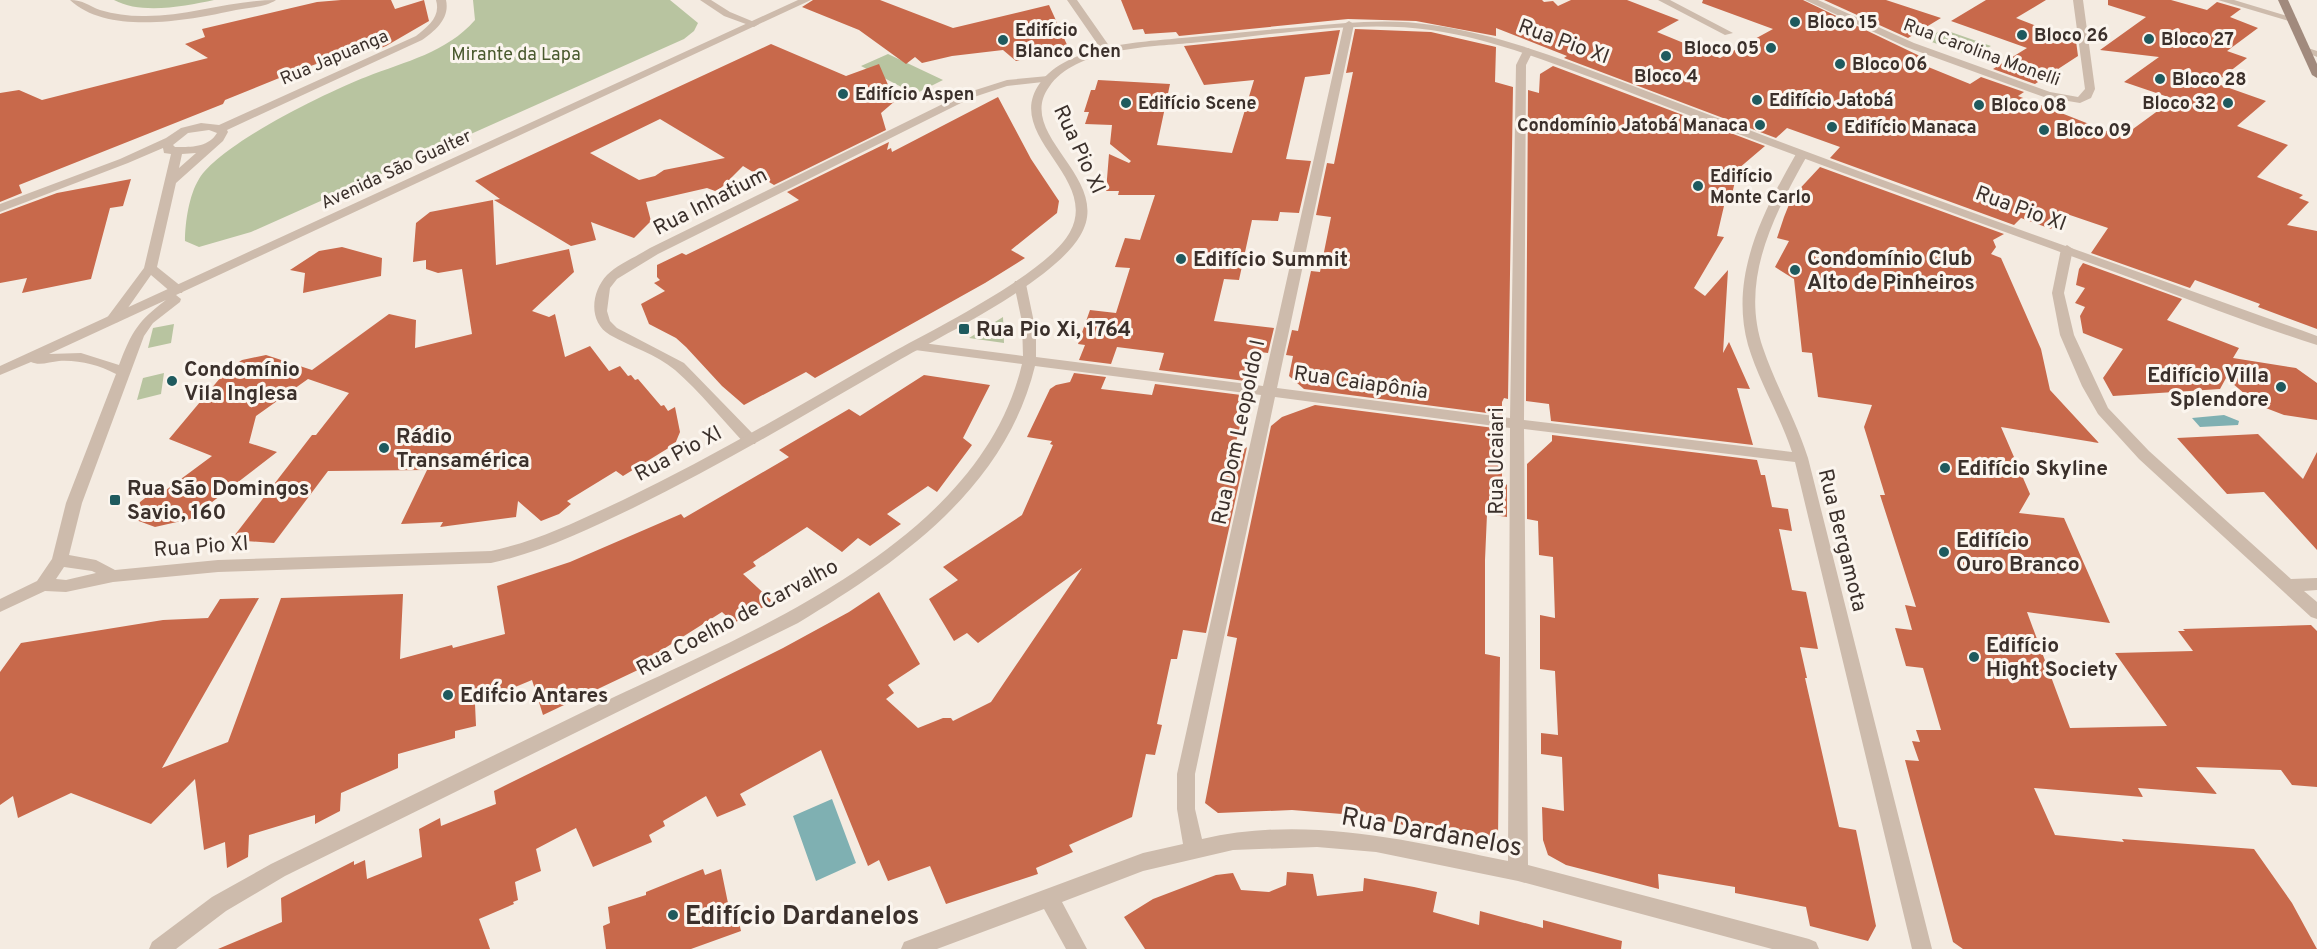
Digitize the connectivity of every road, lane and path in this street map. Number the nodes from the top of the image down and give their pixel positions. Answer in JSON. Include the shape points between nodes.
{"nodes":[{"id":1,"x":75,"y":0,"type":"edge"},
{"id":2,"x":271,"y":0,"type":"edge"},
{"id":3,"x":441,"y":0,"type":"edge"},
{"id":4,"x":705,"y":0,"type":"edge"},
{"id":5,"x":806,"y":0,"type":"edge"},
{"id":6,"x":1072,"y":0,"type":"edge"},
{"id":7,"x":1663,"y":0,"type":"edge"},
{"id":8,"x":1810,"y":0,"type":"edge"},
{"id":9,"x":2079,"y":0,"type":"edge"},
{"id":10,"x":2223,"y":0,"type":"edge"},
{"id":11,"x":2283,"y":0,"type":"edge"},
{"id":12,"x":2292,"y":19,"type":"junction"},
{"id":13,"x":754,"y":24,"type":"junction"},
{"id":14,"x":1349,"y":24,"type":"junction"},
{"id":15,"x":1728,"y":33,"type":"dead end"},
{"id":16,"x":1107,"y":50,"type":"junction"},
{"id":17,"x":1528,"y":51,"type":"junction"},
{"id":18,"x":2312,"y":52,"type":"edge"},
{"id":19,"x":2317,"y":75,"type":"edge"},
{"id":20,"x":1048,"y":79,"type":"junction"},
{"id":21,"x":220,"y":129,"type":"junction"},
{"id":22,"x":211,"y":145,"type":"junction"},
{"id":23,"x":172,"y":148,"type":"junction"},
{"id":24,"x":1802,"y":154,"type":"junction"},
{"id":25,"x":172,"y":180,"type":"junction"},
{"id":26,"x":0,"y":208,"type":"edge"},
{"id":27,"x":2067,"y":249,"type":"junction"},
{"id":28,"x":150,"y":268,"type":"junction"},
{"id":29,"x":202,"y":279,"type":"junction"},
{"id":30,"x":1020,"y":284,"type":"junction"},
{"id":31,"x":177,"y":290,"type":"junction"},
{"id":32,"x":113,"y":319,"type":"junction"},
{"id":33,"x":2317,"y":341,"type":"edge"},
{"id":34,"x":915,"y":346,"type":"junction"},
{"id":35,"x":1029,"y":362,"type":"junction"},
{"id":36,"x":5,"y":368,"type":"edge"},
{"id":37,"x":123,"y":372,"type":"junction"},
{"id":38,"x":1268,"y":391,"type":"junction"},
{"id":39,"x":1517,"y":424,"type":"junction"},
{"id":40,"x":750,"y":441,"type":"junction"},
{"id":41,"x":1801,"y":458,"type":"junction"},
{"id":42,"x":60,"y":560,"type":"junction"},
{"id":43,"x":113,"y":576,"type":"junction"},
{"id":44,"x":2317,"y":584,"type":"edge"},
{"id":45,"x":43,"y":585,"type":"junction"},
{"id":46,"x":2288,"y":585,"type":"junction"},
{"id":47,"x":0,"y":606,"type":"edge"},
{"id":48,"x":2317,"y":612,"type":"edge"},
{"id":49,"x":1194,"y":849,"type":"junction"},
{"id":50,"x":1518,"y":872,"type":"junction"},
{"id":51,"x":1048,"y":896,"type":"junction"},
{"id":52,"x":159,"y":949,"type":"edge"},
{"id":53,"x":911,"y":949,"type":"edge"},
{"id":54,"x":1077,"y":949,"type":"edge"},
{"id":55,"x":1809,"y":949,"type":"edge"},
{"id":56,"x":1922,"y":949,"type":"edge"}],
"edges":[{"from":1,"to":2,"type":"street","via":[[94,12],[158,19]]},
{"from":3,"to":21,"type":"street","name":"Rua Japuanga","via":[[441,17],[419,38]]},
{"from":4,"to":13,"type":"street"},
{"from":5,"to":13,"type":"street","name":"Avenida São Gualter"},
{"from":6,"to":16,"type":"street"},
{"from":7,"to":15,"type":"street"},
{"from":8,"to":9,"type":"street","name":"Rua Carolina Monelli","via":[[1910,45],[2048,94],[2080,100],[2090,89]]},
{"from":10,"to":12,"type":"street"},
{"from":11,"to":12,"type":"main road"},
{"from":12,"to":18,"type":"main road"},
{"from":13,"to":29,"type":"street","name":"Avenida São Gualter"},
{"from":14,"to":16,"type":"street","name":"Rua Pio XI"},
{"from":14,"to":17,"type":"street","name":"Rua Pio XI","via":[[1430,27]]},
{"from":14,"to":38,"type":"street","name":"Rua Dom Leopoldo I"},
{"from":16,"to":20,"type":"street","name":"Rua Pio XI"},
{"from":17,"to":24,"type":"street","name":"Rua Pio XI"},
{"from":17,"to":39,"type":"street","name":"Rua Ucaiari","via":[[1521,65]]},
{"from":18,"to":19,"type":"main road"},
{"from":20,"to":30,"type":"street","name":"Rua Pio XI","via":[[1037,96],[1036,118],[1075,181],[1083,210],[1081,222],[1065,248]]},
{"from":20,"to":40,"type":"street","name":"Rua Inhatium","via":[[1000,83],[967,96],[654,251],[613,276],[604,287],[600,311],[604,322],[612,331],[679,366]]},
{"from":21,"to":22,"type":"street","via":[[222,136]]},
{"from":21,"to":23,"type":"street","via":[[207,126],[189,130]]},
{"from":22,"to":23,"type":"street","via":[[191,152]]},
{"from":22,"to":25,"type":"street"},
{"from":23,"to":25,"type":"street"},
{"from":23,"to":26,"type":"street","via":[[124,161]]},
{"from":24,"to":27,"type":"street","name":"Rua Pio XI"},
{"from":24,"to":41,"type":"street","name":"Rua Bergamota","via":[[1763,224],[1750,273],[1749,306],[1756,352]]},
{"from":25,"to":28,"type":"street"},
{"from":27,"to":33,"type":"street","name":"Rua Pio XI"},
{"from":27,"to":46,"type":"street","via":[[2058,293],[2067,334],[2103,411],[2144,455]]},
{"from":28,"to":31,"type":"street"},
{"from":28,"to":32,"type":"street"},
{"from":29,"to":31,"type":"street","name":"Avenida São Gualter"},
{"from":29,"to":37,"type":"street","via":[[148,320]]},
{"from":30,"to":34,"type":"street","name":"Rua Pio XI"},
{"from":30,"to":35,"type":"street","name":"Rua Coelho de Carvalho","via":[[1029,326]]},
{"from":31,"to":32,"type":"street","name":"Avenida São Gualter"},
{"from":32,"to":36,"type":"street","name":"Avenida São Gualter"},
{"from":34,"to":35,"type":"street","name":"Rua Caiapônia"},
{"from":34,"to":40,"type":"street","name":"Rua Pio XI"},
{"from":35,"to":38,"type":"street","name":"Rua Caiapônia"},
{"from":35,"to":52,"type":"street","name":"Rua Coelho de Carvalho","via":[[1010,418],[971,481],[946,510],[902,548],[852,583],[771,628],[278,870],[219,904]]},
{"from":36,"to":37,"type":"street","via":[[72,357],[105,362]]},
{"from":37,"to":42,"type":"street","via":[[74,503]]},
{"from":38,"to":39,"type":"street","name":"Rua Caiapônia"},
{"from":38,"to":49,"type":"street","name":"Rua Dom Leopoldo I","via":[[1186,774],[1186,809]]},
{"from":39,"to":41,"type":"street","name":"Rua Caiapônia"},
{"from":39,"to":50,"type":"street","name":"Rua Ucaiari"},
{"from":40,"to":43,"type":"street","name":"Rua Pio XI","via":[[613,511],[513,553],[481,558],[218,566]]},
{"from":41,"to":56,"type":"street","name":"Rua Bergamota"},
{"from":42,"to":43,"type":"street","name":"Rua Pio XI","via":[[96,566]]},
{"from":42,"to":45,"type":"street"},
{"from":43,"to":45,"type":"street","name":"Rua Pio XI","via":[[66,586]]},
{"from":44,"to":46,"type":"street"},
{"from":45,"to":47,"type":"street","name":"Rua Pio XI"},
{"from":46,"to":48,"type":"street"},
{"from":49,"to":50,"type":"street","name":"Rua Dardanelos","via":[[1233,841],[1317,838],[1376,843]]},
{"from":49,"to":51,"type":"street","name":"Rua Dardanelos","via":[[1143,862]]},
{"from":50,"to":55,"type":"street","name":"Rua Dardanelos"},
{"from":51,"to":53,"type":"street","name":"Rua Dardanelos"},
{"from":51,"to":54,"type":"street"}]}
